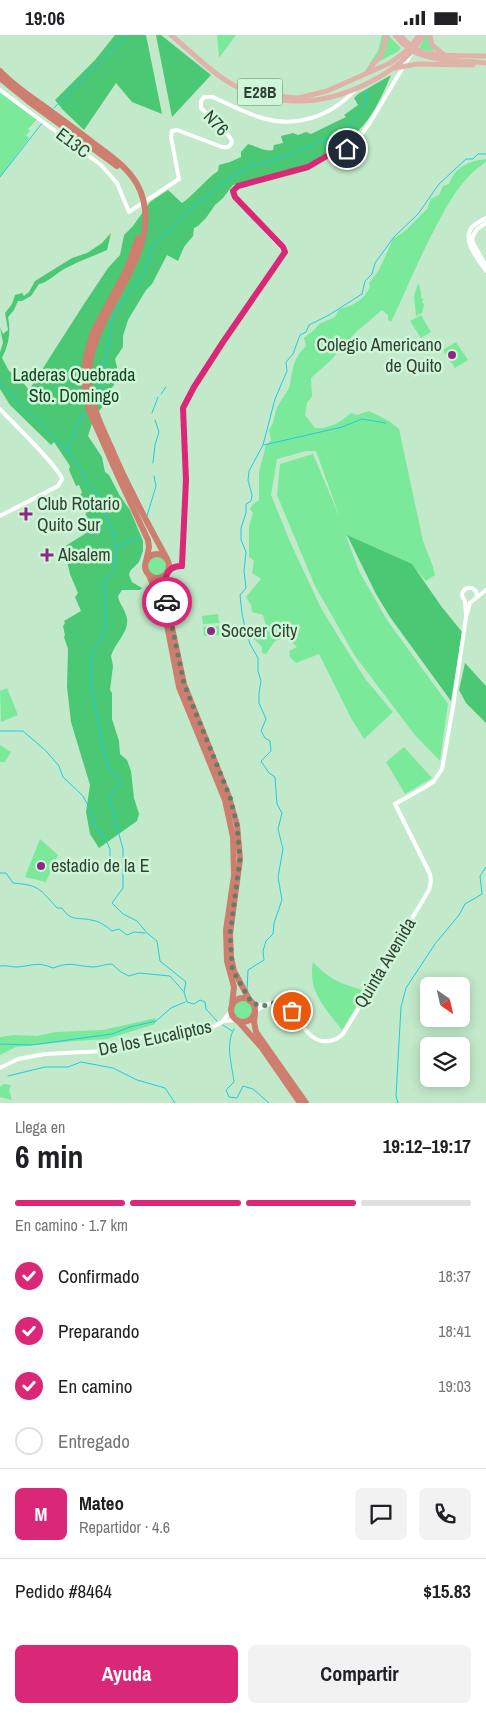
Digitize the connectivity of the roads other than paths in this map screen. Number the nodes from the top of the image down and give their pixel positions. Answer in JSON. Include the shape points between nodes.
{"nodes":[{"id":1,"x":171,"y":35,"type":"edge"},
{"id":2,"x":176,"y":35,"type":"edge"},
{"id":3,"x":387,"y":35,"type":"edge"},
{"id":4,"x":419,"y":35,"type":"edge"},
{"id":5,"x":424,"y":35,"type":"edge"},
{"id":6,"x":430,"y":35,"type":"edge"},
{"id":7,"x":397,"y":36,"type":"edge"},
{"id":8,"x":410,"y":53,"type":"junction"},
{"id":9,"x":444,"y":54,"type":"junction"},
{"id":10,"x":426,"y":55,"type":"junction"},
{"id":11,"x":486,"y":56,"type":"edge"},
{"id":12,"x":486,"y":64,"type":"edge"},
{"id":13,"x":405,"y":65,"type":"junction"},
{"id":14,"x":392,"y":69,"type":"junction"},
{"id":15,"x":0,"y":71,"type":"edge"},
{"id":16,"x":398,"y":76,"type":"junction"},
{"id":17,"x":361,"y":77,"type":"junction"},
{"id":18,"x":0,"y":78,"type":"edge"},
{"id":19,"x":342,"y":86,"type":"junction"},
{"id":20,"x":355,"y":89,"type":"junction"},
{"id":21,"x":0,"y":90,"type":"edge"},
{"id":22,"x":348,"y":91,"type":"junction"},
{"id":23,"x":131,"y":210,"type":"joint"},
{"id":24,"x":486,"y":218,"type":"edge"},
{"id":25,"x":486,"y":223,"type":"edge"},
{"id":26,"x":486,"y":266,"type":"edge"},
{"id":27,"x":486,"y":271,"type":"edge"},
{"id":28,"x":90,"y":403,"type":"junction"},
{"id":29,"x":0,"y":409,"type":"edge"},
{"id":30,"x":0,"y":516,"type":"edge"},
{"id":31,"x":167,"y":560,"type":"junction"},
{"id":32,"x":146,"y":562,"type":"junction"},
{"id":33,"x":182,"y":565,"type":"junction"},
{"id":34,"x":168,"y":571,"type":"junction"},
{"id":35,"x":149,"y":575,"type":"junction"},
{"id":36,"x":486,"y":590,"type":"edge"},
{"id":37,"x":476,"y":591,"type":"junction"},
{"id":38,"x":477,"y":596,"type":"junction"},
{"id":39,"x":465,"y":601,"type":"junction"},
{"id":40,"x":470,"y":603,"type":"junction"},
{"id":41,"x":466,"y":617,"type":"junction"},
{"id":42,"x":251,"y":1001,"type":"junction"},
{"id":43,"x":263,"y":1006,"type":"junction"},
{"id":44,"x":231,"y":1008,"type":"junction"},
{"id":45,"x":255,"y":1013,"type":"junction"},
{"id":46,"x":237,"y":1021,"type":"junction"},
{"id":47,"x":222,"y":1022,"type":"junction"},
{"id":48,"x":0,"y":1068,"type":"edge"},
{"id":49,"x":300,"y":1103,"type":"edge"},
{"id":50,"x":306,"y":1103,"type":"edge"}],
"edges":[{"from":1,"to":22,"type":"main road","number":"E28B","via":[[244,90],[299,102]]},
{"from":2,"to":19,"type":"main road","number":"E28B","via":[[223,74],[255,90],[298,98]]},
{"from":3,"to":17,"type":"main road","via":[[378,60]]},
{"from":4,"to":17,"type":"main road","number":"E28B","via":[[401,55]]},
{"from":5,"to":8,"type":"main road","number":"E28B"},
{"from":6,"to":9,"type":"main road","via":[[431,44]]},
{"from":7,"to":10,"type":"main road","via":[[414,53]]},
{"from":8,"to":13,"type":"street"},
{"from":8,"to":14,"type":"main road","number":"E28B"},
{"from":9,"to":10,"type":"main road"},
{"from":9,"to":11,"type":"main road"},
{"from":10,"to":12,"type":"main road"},
{"from":12,"to":13,"type":"main road"},
{"from":13,"to":14,"type":"main road"},
{"from":13,"to":16,"type":"street"},
{"from":14,"to":16,"type":"street","via":[[400,70]]},
{"from":14,"to":20,"type":"main road","number":"E28B"},
{"from":15,"to":28,"type":"highway","via":[[119,163],[134,179],[141,194],[144,220],[140,248],[95,343],[90,370]]},
{"from":16,"to":33,"type":"street","via":[[361,135],[347,149],[332,153],[311,166],[238,186],[233,191],[285,252],[223,342],[183,408],[186,480]]},
{"from":17,"to":19,"type":"main road","number":"E28B"},
{"from":17,"to":20,"type":"main road","via":[[353,84]]},
{"from":18,"to":28,"type":"highway","via":[[116,165],[131,181],[138,197],[141,219],[138,241],[127,269],[95,327],[88,349],[84,369]]},
{"from":19,"to":22,"type":"main road","via":[[349,85]]},
{"from":20,"to":22,"type":"main road","number":"E28B"},
{"from":20,"to":23,"type":"street","name":"N76","via":[[332,109],[299,121],[259,117],[212,97],[204,97],[201,108],[229,136],[231,145],[222,147],[172,131],[179,179]]},
{"from":21,"to":23,"type":"street","name":"E13C","via":[[102,165],[121,189]]},
{"from":24,"to":27,"type":"street","via":[[474,225],[469,238],[470,247]]},
{"from":25,"to":26,"type":"street","via":[[472,238]]},
{"from":28,"to":31,"type":"highway"},
{"from":28,"to":32,"type":"highway","via":[[118,476],[148,540]]},
{"from":29,"to":30,"type":"street","via":[[62,475],[62,479],[58,486]]},
{"from":31,"to":32,"type":"highway","via":[[158,554]]},
{"from":31,"to":33,"type":"street"},
{"from":31,"to":34,"type":"highway"},
{"from":32,"to":35,"type":"highway"},
{"from":33,"to":34,"type":"street"},
{"from":34,"to":35,"type":"highway","via":[[159,578]]},
{"from":34,"to":42,"type":"highway","via":[[165,595],[184,684],[230,797],[237,825],[240,859],[230,934],[231,962]]},
{"from":35,"to":44,"type":"highway","via":[[166,620],[179,687],[225,800],[233,837],[234,876],[226,930],[227,961],[234,987]]},
{"from":36,"to":37,"type":"street"},
{"from":36,"to":38,"type":"street"},
{"from":37,"to":38,"type":"street"},
{"from":37,"to":39,"type":"street","via":[[470,587],[465,589],[462,594]]},
{"from":38,"to":40,"type":"street"},
{"from":39,"to":40,"type":"street"},
{"from":39,"to":41,"type":"street"},
{"from":40,"to":41,"type":"street"},
{"from":41,"to":43,"type":"street","name":"Quinta Avenida","via":[[442,769],[434,781],[395,804],[430,874],[431,885],[343,1034],[336,1039],[321,1041],[310,1035],[285,1006],[273,1003]]},
{"from":42,"to":43,"type":"street","name":"Quinta Avenida"},
{"from":42,"to":44,"type":"highway","via":[[240,998]]},
{"from":42,"to":45,"type":"highway"},
{"from":43,"to":45,"type":"street"},
{"from":44,"to":46,"type":"highway"},
{"from":44,"to":47,"type":"street","name":"De los Eucaliptos"},
{"from":45,"to":46,"type":"highway","via":[[250,1020]]},
{"from":45,"to":50,"type":"highway","via":[[256,1032]]},
{"from":46,"to":47,"type":"street","name":"De los Eucaliptos","via":[[228,1019]]},
{"from":46,"to":49,"type":"highway","via":[[252,1035]]},
{"from":47,"to":48,"type":"street","name":"De los Eucaliptos","via":[[210,1028],[147,1036],[108,1051],[48,1053],[18,1059]]}]}
